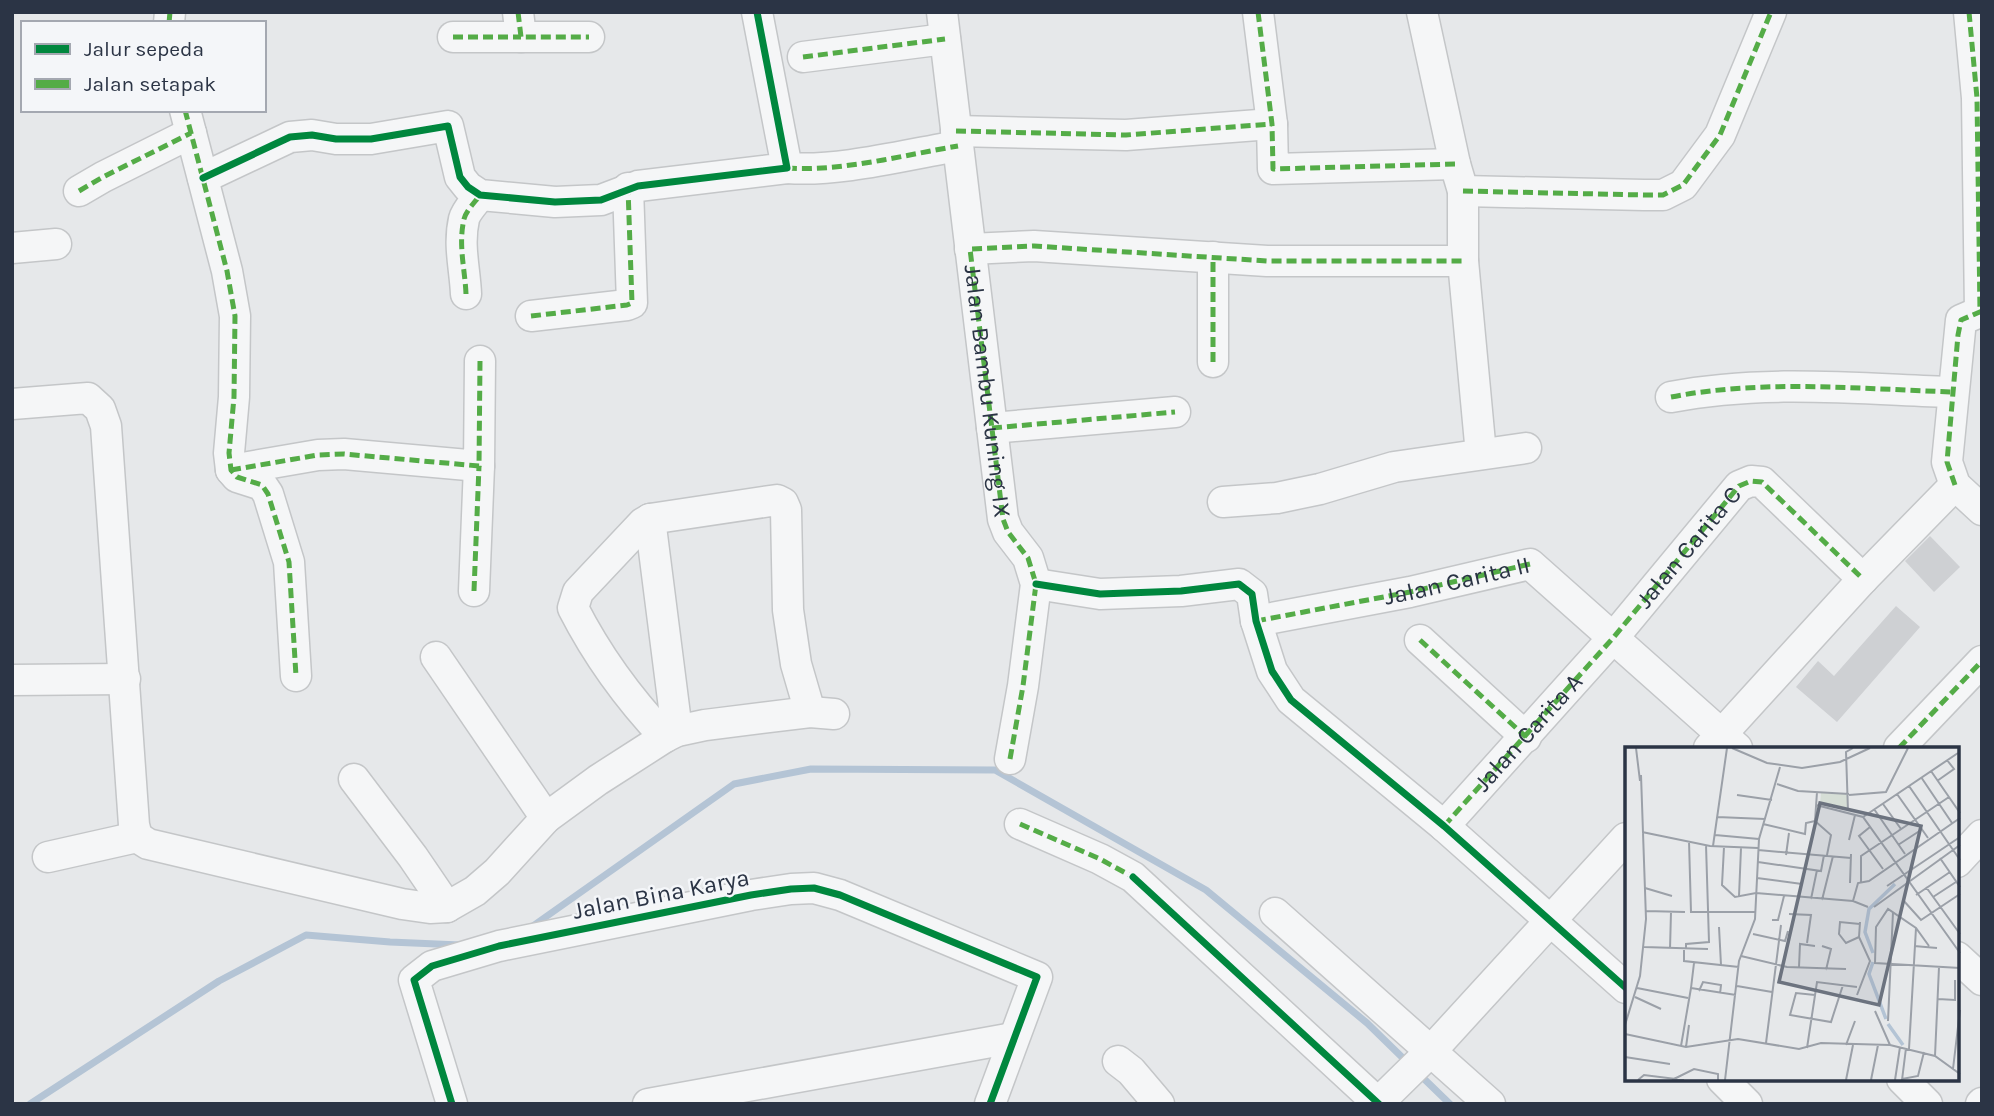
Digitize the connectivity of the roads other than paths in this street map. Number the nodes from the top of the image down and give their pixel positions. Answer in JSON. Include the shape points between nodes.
{"nodes":[{"id":1,"x":757,"y":12,"type":"edge"},
{"id":2,"x":1258,"y":12,"type":"edge"},
{"id":3,"x":1422,"y":12,"type":"edge"},
{"id":4,"x":1771,"y":12,"type":"edge"},
{"id":5,"x":1969,"y":12,"type":"edge"},
{"id":6,"x":520,"y":24,"type":"edge"},
{"id":7,"x":944,"y":25,"type":"edge"},
{"id":8,"x":453,"y":37,"type":"dead end"},
{"id":9,"x":589,"y":37,"type":"dead end"},
{"id":10,"x":803,"y":57,"type":"dead end"},
{"id":11,"x":188,"y":122,"type":"edge"},
{"id":12,"x":1272,"y":124,"type":"junction"},
{"id":13,"x":957,"y":138,"type":"junction"},
{"id":14,"x":787,"y":168,"type":"junction"},
{"id":15,"x":203,"y":178,"type":"junction"},
{"id":16,"x":1459,"y":178,"type":"junction"},
{"id":17,"x":628,"y":188,"type":"junction"},
{"id":18,"x":79,"y":191,"type":"dead end"},
{"id":19,"x":480,"y":195,"type":"junction"},
{"id":20,"x":56,"y":244,"type":"dead end"},
{"id":21,"x":12,"y":248,"type":"edge"},
{"id":22,"x":970,"y":249,"type":"junction"},
{"id":23,"x":1213,"y":257,"type":"junction"},
{"id":24,"x":1463,"y":261,"type":"junction"},
{"id":25,"x":467,"y":294,"type":"dead end"},
{"id":26,"x":1981,"y":311,"type":"edge"},
{"id":27,"x":531,"y":316,"type":"dead end"},
{"id":28,"x":480,"y":361,"type":"dead end"},
{"id":29,"x":1213,"y":362,"type":"dead end"},
{"id":30,"x":1953,"y":392,"type":"junction"},
{"id":31,"x":1671,"y":397,"type":"dead end"},
{"id":32,"x":12,"y":404,"type":"edge"},
{"id":33,"x":1175,"y":412,"type":"dead end"},
{"id":34,"x":992,"y":428,"type":"junction"},
{"id":35,"x":1526,"y":448,"type":"dead end"},
{"id":36,"x":1481,"y":454,"type":"junction"},
{"id":37,"x":478,"y":466,"type":"junction"},
{"id":38,"x":231,"y":470,"type":"junction"},
{"id":39,"x":1955,"y":485,"type":"junction"},
{"id":40,"x":1223,"y":502,"type":"dead end"},
{"id":41,"x":1982,"y":510,"type":"edge"},
{"id":42,"x":650,"y":519,"type":"junction"},
{"id":43,"x":1863,"y":579,"type":"junction"},
{"id":44,"x":1036,"y":584,"type":"junction"},
{"id":45,"x":474,"y":591,"type":"dead end"},
{"id":46,"x":1256,"y":621,"type":"junction"},
{"id":47,"x":1613,"y":638,"type":"junction"},
{"id":48,"x":1420,"y":640,"type":"dead end"},
{"id":49,"x":436,"y":657,"type":"dead end"},
{"id":50,"x":1982,"y":662,"type":"edge"},
{"id":51,"x":296,"y":676,"type":"dead end"},
{"id":52,"x":125,"y":679,"type":"junction"},
{"id":53,"x":12,"y":681,"type":"edge"},
{"id":54,"x":671,"y":734,"type":"junction"},
{"id":55,"x":1527,"y":737,"type":"junction"},
{"id":56,"x":1722,"y":744,"type":"edge"},
{"id":57,"x":1900,"y":747,"type":"edge"},
{"id":58,"x":1010,"y":759,"type":"dead end"},
{"id":59,"x":354,"y":779,"type":"dead end"},
{"id":60,"x":546,"y":818,"type":"junction"},
{"id":61,"x":1020,"y":824,"type":"dead end"},
{"id":62,"x":1444,"y":826,"type":"junction"},
{"id":63,"x":1982,"y":835,"type":"edge"},
{"id":64,"x":137,"y":836,"type":"junction"},
{"id":65,"x":1625,"y":839,"type":"edge"},
{"id":66,"x":48,"y":858,"type":"dead end"},
{"id":67,"x":1959,"y":860,"type":"edge"},
{"id":68,"x":447,"y":907,"type":"junction"},
{"id":69,"x":1275,"y":913,"type":"dead end"},
{"id":70,"x":1551,"y":920,"type":"junction"},
{"id":71,"x":1959,"y":959,"type":"edge"},
{"id":72,"x":1982,"y":980,"type":"edge"},
{"id":73,"x":1625,"y":987,"type":"edge"},
{"id":74,"x":1013,"y":1038,"type":"junction"},
{"id":75,"x":1425,"y":1056,"type":"junction"},
{"id":76,"x":1118,"y":1061,"type":"dead end"},
{"id":77,"x":1724,"y":1081,"type":"edge"},
{"id":78,"x":1904,"y":1081,"type":"edge"},
{"id":79,"x":1383,"y":1098,"type":"edge"},
{"id":80,"x":452,"y":1104,"type":"edge"},
{"id":81,"x":648,"y":1104,"type":"edge"},
{"id":82,"x":990,"y":1104,"type":"edge"},
{"id":83,"x":1159,"y":1104,"type":"edge"},
{"id":84,"x":1490,"y":1104,"type":"edge"},
{"id":85,"x":1747,"y":1104,"type":"edge"},
{"id":86,"x":1927,"y":1104,"type":"edge"}],
"edges":[{"from":1,"to":14,"type":"street"},
{"from":2,"to":12,"type":"street"},
{"from":3,"to":16,"type":"street"},
{"from":4,"to":16,"type":"street","via":[[1720,135],[1683,185],[1663,195],[1644,195]]},
{"from":5,"to":26,"type":"street","via":[[1977,98]]},
{"from":6,"to":8,"type":"street"},
{"from":6,"to":9,"type":"street"},
{"from":7,"to":10,"type":"street"},
{"from":7,"to":13,"type":"street","name":"Jalan Bambu Kuning IX"},
{"from":11,"to":15,"type":"street"},
{"from":11,"to":18,"type":"street"},
{"from":12,"to":13,"type":"street","via":[[1126,135]]},
{"from":12,"to":16,"type":"street","via":[[1273,169]]},
{"from":13,"to":14,"type":"street","via":[[830,167]]},
{"from":13,"to":22,"type":"street","name":"Jalan Bambu Kuning IX"},
{"from":14,"to":17,"type":"street"},
{"from":15,"to":19,"type":"street","via":[[290,137],[371,139],[448,126],[460,177]]},
{"from":15,"to":38,"type":"street","via":[[235,316]]},
{"from":16,"to":24,"type":"street"},
{"from":17,"to":19,"type":"street","via":[[601,200],[555,202]]},
{"from":17,"to":27,"type":"street","via":[[632,303]]},
{"from":19,"to":25,"type":"street","via":[[464,217],[461,256]]},
{"from":20,"to":21,"type":"street"},
{"from":22,"to":23,"type":"street","via":[[1034,246]]},
{"from":22,"to":34,"type":"street","name":"Jalan Bambu Kuning IX"},
{"from":23,"to":24,"type":"street"},
{"from":23,"to":29,"type":"street"},
{"from":24,"to":36,"type":"street"},
{"from":26,"to":30,"type":"street","via":[[1961,320]]},
{"from":28,"to":37,"type":"street"},
{"from":30,"to":31,"type":"street","via":[[1770,387]]},
{"from":30,"to":39,"type":"street","via":[[1947,462]]},
{"from":32,"to":52,"type":"street","via":[[88,398],[100,409],[106,426]]},
{"from":33,"to":34,"type":"street"},
{"from":34,"to":44,"type":"street","name":"Jalan Bambu Kuning IX","via":[[1003,519],[1028,558]]},
{"from":35,"to":36,"type":"street"},
{"from":36,"to":40,"type":"street","via":[[1394,467],[1277,498]]},
{"from":37,"to":38,"type":"street","via":[[344,454]]},
{"from":37,"to":45,"type":"street"},
{"from":38,"to":51,"type":"street","via":[[237,477],[262,485],[268,494],[289,562]]},
{"from":39,"to":41,"type":"street"},
{"from":39,"to":43,"type":"street"},
{"from":42,"to":54,"type":"street"},
{"from":42,"to":54,"type":"street","via":[[578,592],[573,608],[639,709]]},
{"from":42,"to":54,"type":"street","via":[[777,500],[783,503],[788,610],[796,664],[822,713],[705,725]]},
{"from":43,"to":47,"type":"street","name":"Jalan Carita C","via":[[1762,482],[1751,481],[1739,486]]},
{"from":43,"to":56,"type":"street"},
{"from":44,"to":46,"type":"street","via":[[1100,594],[1239,584],[1252,594]]},
{"from":44,"to":58,"type":"street","name":"Jalan Bambu Kuning IX"},
{"from":46,"to":47,"type":"street","name":"Jalan Carita II","via":[[1530,564]]},
{"from":46,"to":62,"type":"street","via":[[1272,671],[1291,700]]},
{"from":47,"to":55,"type":"street","name":"Jalan Carita A"},
{"from":47,"to":56,"type":"street","name":"Jalan Carita II"},
{"from":48,"to":55,"type":"street"},
{"from":49,"to":60,"type":"street"},
{"from":50,"to":57,"type":"street"},
{"from":52,"to":53,"type":"street"},
{"from":52,"to":64,"type":"street"},
{"from":54,"to":60,"type":"street"},
{"from":55,"to":62,"type":"street","name":"Jalan Carita A"},
{"from":59,"to":68,"type":"street"},
{"from":60,"to":68,"type":"street","via":[[490,878]]},
{"from":61,"to":79,"type":"street","via":[[1133,877]]},
{"from":62,"to":70,"type":"street"},
{"from":63,"to":67,"type":"street"},
{"from":64,"to":66,"type":"street"},
{"from":64,"to":68,"type":"street","via":[[148,844],[339,890],[420,907]]},
{"from":65,"to":70,"type":"street"},
{"from":69,"to":75,"type":"street"},
{"from":70,"to":73,"type":"street"},
{"from":70,"to":75,"type":"street"},
{"from":71,"to":72,"type":"street"},
{"from":74,"to":80,"type":"street","name":"Jalan Bina Karya","via":[[1037,976],[863,904],[814,888],[791,889],[499,946],[432,966],[414,980]]},
{"from":74,"to":81,"type":"street"},
{"from":74,"to":82,"type":"street"},
{"from":75,"to":79,"type":"street"},
{"from":75,"to":84,"type":"street"},
{"from":76,"to":83,"type":"street"},
{"from":77,"to":85,"type":"street"},
{"from":78,"to":86,"type":"street"}]}
